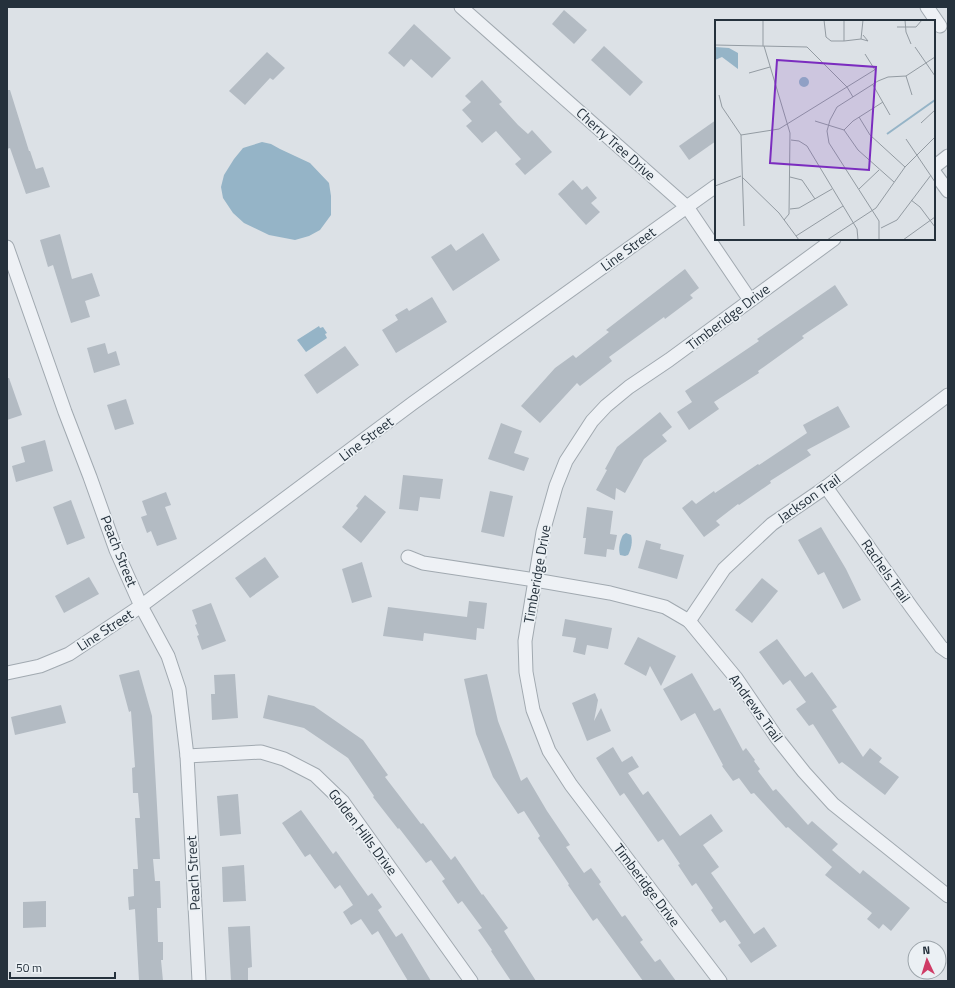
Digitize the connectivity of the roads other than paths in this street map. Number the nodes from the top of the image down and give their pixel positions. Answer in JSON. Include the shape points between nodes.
{"nodes":[{"id":1,"x":461,"y":7,"type":"edge"},
{"id":2,"x":927,"y":7,"type":"edge"},
{"id":3,"x":941,"y":25,"type":"edge"},
{"id":4,"x":948,"y":156,"type":"edge"},
{"id":5,"x":935,"y":166,"type":"edge"},
{"id":6,"x":935,"y":173,"type":"edge"},
{"id":7,"x":715,"y":187,"type":"edge"},
{"id":8,"x":948,"y":191,"type":"edge"},
{"id":9,"x":687,"y":208,"type":"junction"},
{"id":10,"x":833,"y":240,"type":"edge"},
{"id":11,"x":7,"y":247,"type":"edge"},
{"id":12,"x":750,"y":300,"type":"junction"},
{"id":13,"x":948,"y":395,"type":"edge"},
{"id":14,"x":826,"y":487,"type":"junction"},
{"id":15,"x":408,"y":557,"type":"dead end"},
{"id":16,"x":534,"y":580,"type":"junction"},
{"id":17,"x":141,"y":606,"type":"junction"},
{"id":18,"x":689,"y":621,"type":"junction"},
{"id":19,"x":948,"y":652,"type":"edge"},
{"id":20,"x":7,"y":674,"type":"edge"},
{"id":21,"x":187,"y":756,"type":"junction"},
{"id":22,"x":948,"y":896,"type":"edge"},
{"id":23,"x":199,"y":981,"type":"edge"},
{"id":24,"x":471,"y":981,"type":"edge"},
{"id":25,"x":720,"y":981,"type":"edge"}],
"edges":[{"from":1,"to":9,"type":"street","name":"Cherry Tree Drive"},
{"from":2,"to":3,"type":"street"},
{"from":4,"to":5,"type":"street"},
{"from":6,"to":8,"type":"street"},
{"from":7,"to":9,"type":"street","name":"Line Street"},
{"from":9,"to":12,"type":"street","name":"Cherry Tree Drive"},
{"from":9,"to":17,"type":"street","name":"Line Street","via":[[425,395]]},
{"from":10,"to":12,"type":"street","name":"Timberidge Drive"},
{"from":11,"to":17,"type":"street","name":"Peach Street","via":[[116,550]]},
{"from":12,"to":16,"type":"street","name":"Timberidge Drive","via":[[629,387],[592,421],[566,461],[556,486],[543,532]]},
{"from":13,"to":14,"type":"street","name":"Jackson Trail"},
{"from":14,"to":18,"type":"street","name":"Jackson Trail","via":[[772,524],[724,569]]},
{"from":14,"to":19,"type":"street","name":"Rachels Trail","via":[[912,608]]},
{"from":15,"to":16,"type":"street","name":"Andrews Trail","via":[[423,563]]},
{"from":16,"to":18,"type":"street","name":"Andrews Trail","via":[[665,607]]},
{"from":16,"to":25,"type":"street","name":"Timberidge Drive","via":[[525,641],[526,672],[533,710],[545,744],[571,785]]},
{"from":17,"to":20,"type":"street","name":"Line Street","via":[[69,654],[40,666]]},
{"from":17,"to":21,"type":"street","name":"Peach Street","via":[[168,656],[179,689]]},
{"from":18,"to":22,"type":"street","name":"Andrews Trail","via":[[736,678],[777,738],[833,804]]},
{"from":21,"to":23,"type":"street","name":"Peach Street"},
{"from":21,"to":24,"type":"street","name":"Golden Hills Drive","via":[[261,752],[284,759],[315,775],[343,802]]}]}
